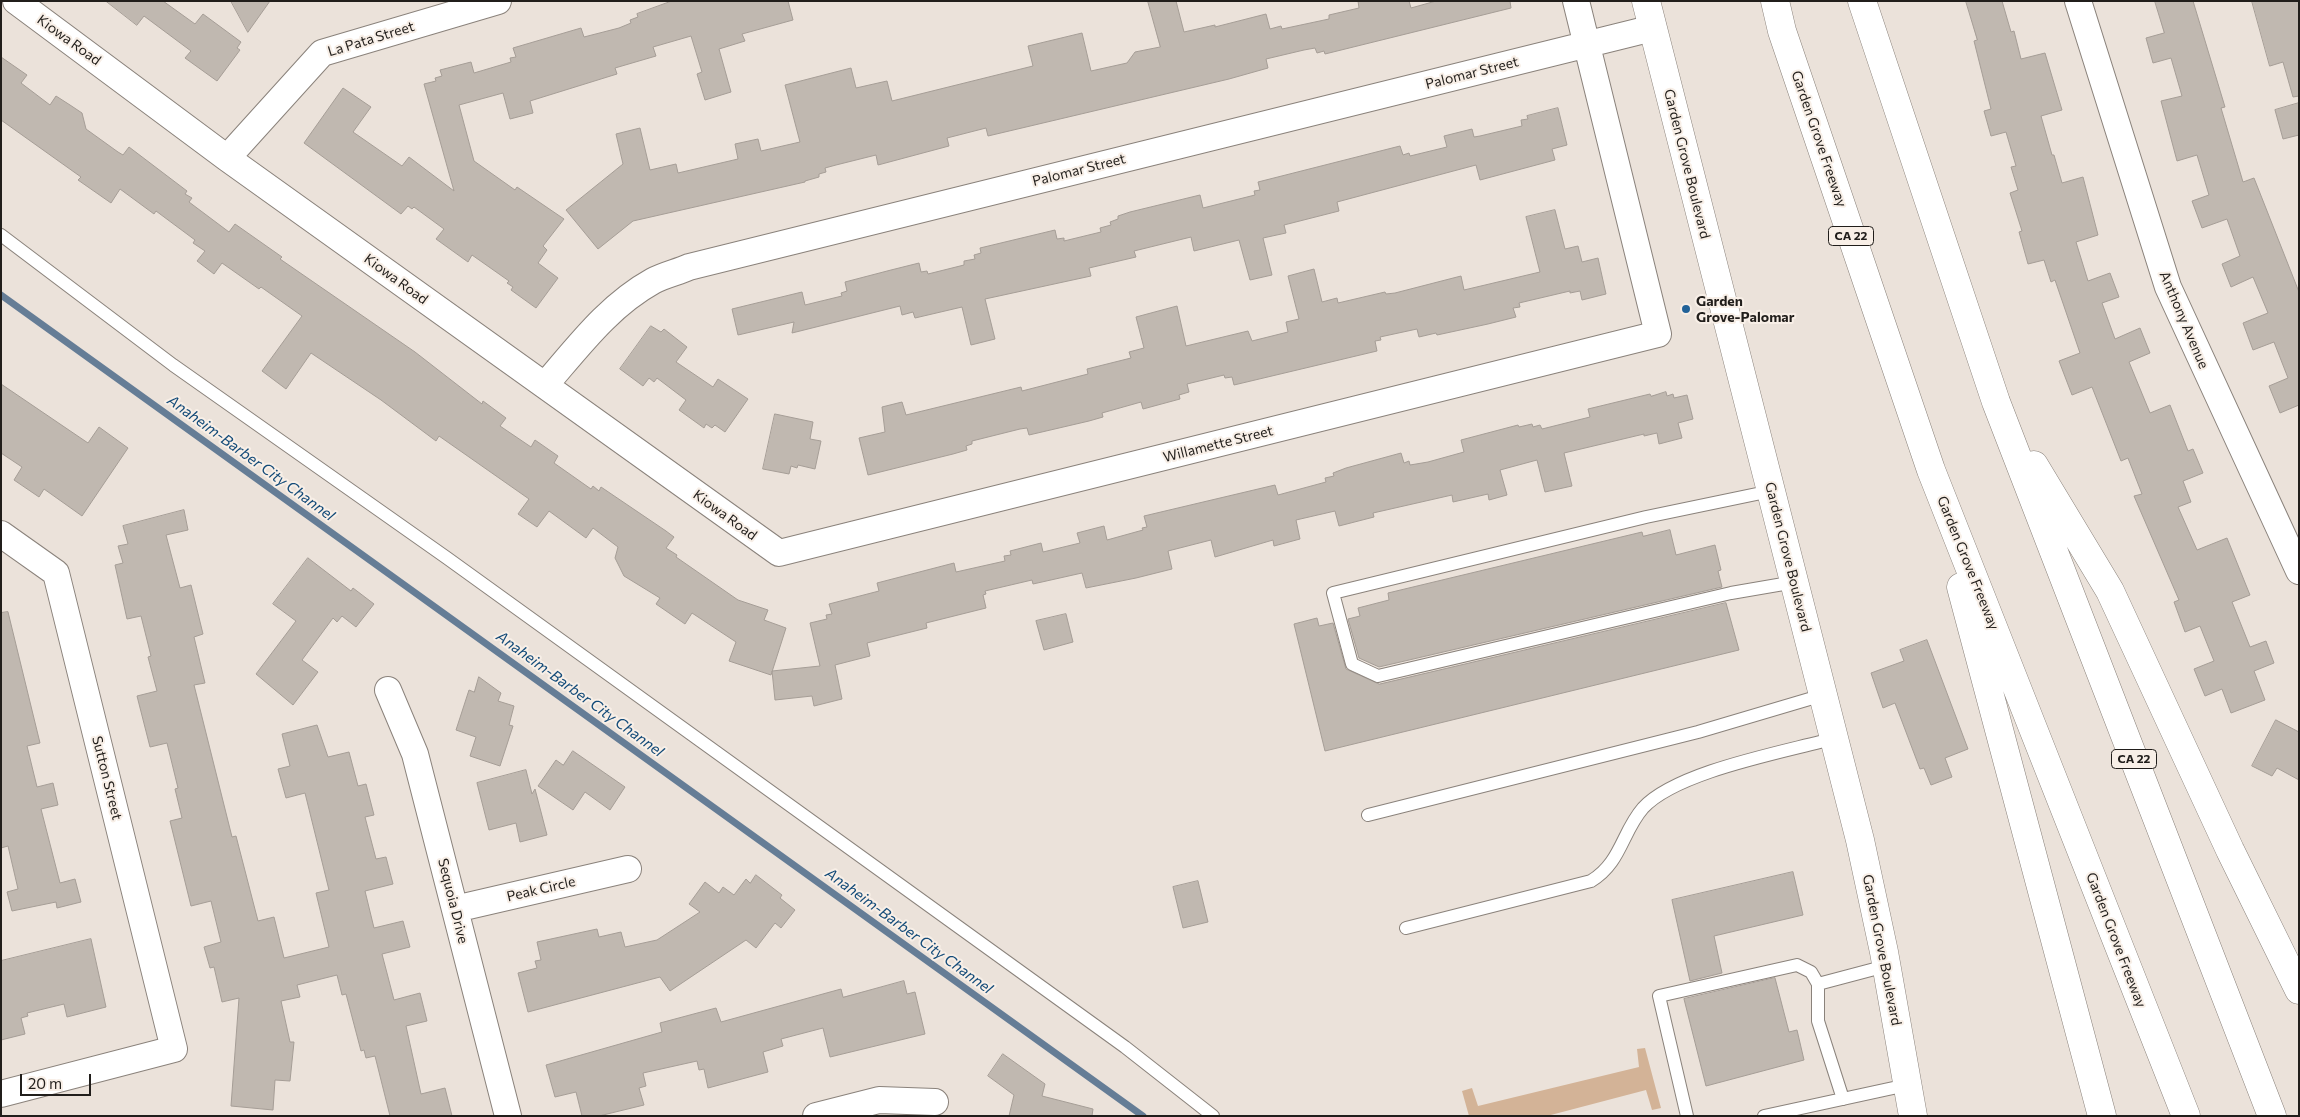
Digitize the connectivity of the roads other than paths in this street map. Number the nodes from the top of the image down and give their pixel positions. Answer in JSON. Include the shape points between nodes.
{"nodes":[{"id":1,"x":16,"y":1,"type":"edge"},
{"id":2,"x":498,"y":1,"type":"edge"},
{"id":3,"x":1576,"y":1,"type":"edge"},
{"id":4,"x":1646,"y":1,"type":"edge"},
{"id":5,"x":1775,"y":1,"type":"edge"},
{"id":6,"x":1862,"y":1,"type":"edge"},
{"id":7,"x":2078,"y":1,"type":"edge"},
{"id":8,"x":1653,"y":28,"type":"junction"},
{"id":9,"x":1586,"y":45,"type":"junction"},
{"id":10,"x":227,"y":158,"type":"junction"},
{"id":11,"x":1,"y":235,"type":"edge"},
{"id":12,"x":545,"y":386,"type":"junction"},
{"id":13,"x":1996,"y":402,"type":"junction"},
{"id":14,"x":1931,"y":470,"type":"junction"},
{"id":15,"x":1771,"y":491,"type":"junction"},
{"id":16,"x":1,"y":534,"type":"edge"},
{"id":17,"x":779,"y":553,"type":"joint"},
{"id":18,"x":2299,"y":571,"type":"edge"},
{"id":19,"x":1794,"y":582,"type":"junction"},
{"id":20,"x":388,"y":690,"type":"dead end"},
{"id":21,"x":1823,"y":695,"type":"junction"},
{"id":22,"x":1835,"y":738,"type":"junction"},
{"id":23,"x":1368,"y":815,"type":"dead end"},
{"id":24,"x":628,"y":868,"type":"dead end"},
{"id":25,"x":455,"y":909,"type":"junction"},
{"id":26,"x":1406,"y":928,"type":"dead end"},
{"id":27,"x":1886,"y":966,"type":"junction"},
{"id":28,"x":1818,"y":984,"type":"junction"},
{"id":29,"x":2299,"y":990,"type":"edge"},
{"id":30,"x":1907,"y":1085,"type":"junction"},
{"id":31,"x":1,"y":1094,"type":"edge"},
{"id":32,"x":1843,"y":1099,"type":"junction"},
{"id":33,"x":935,"y":1102,"type":"dead end"},
{"id":34,"x":508,"y":1116,"type":"edge"},
{"id":35,"x":816,"y":1116,"type":"edge"},
{"id":36,"x":1213,"y":1116,"type":"edge"},
{"id":37,"x":1687,"y":1116,"type":"edge"},
{"id":38,"x":1764,"y":1116,"type":"edge"},
{"id":39,"x":1913,"y":1116,"type":"edge"},
{"id":40,"x":2102,"y":1116,"type":"edge"},
{"id":41,"x":2186,"y":1116,"type":"edge"},
{"id":42,"x":2272,"y":1116,"type":"edge"}],
"edges":[{"from":1,"to":10,"type":"street","name":"Kiowa Road"},
{"from":2,"to":10,"type":"street","name":"La Pata Street","via":[[322,53]]},
{"from":3,"to":9,"type":"street"},
{"from":4,"to":8,"type":"main road","name":"Garden Grove Boulevard"},
{"from":5,"to":14,"type":"main road","name":"Garden Grove Freeway","number":"CA 22","via":[[1782,30]]},
{"from":6,"to":13,"type":"main road","number":"CA 22"},
{"from":7,"to":18,"type":"street","name":"Anthony Avenue","via":[[2168,287]]},
{"from":8,"to":9,"type":"street","name":"Palomar Street"},
{"from":8,"to":15,"type":"main road","name":"Garden Grove Boulevard"},
{"from":9,"to":12,"type":"street","name":"Palomar Street","via":[[690,267],[654,281],[627,298],[601,320]]},
{"from":9,"to":17,"type":"street","name":"Willamette Street","via":[[1658,334]]},
{"from":10,"to":12,"type":"street","name":"Kiowa Road"},
{"from":11,"to":36,"type":"lane","via":[[174,365],[1117,1041]]},
{"from":12,"to":17,"type":"street","name":"Kiowa Road"},
{"from":13,"to":29,"type":"main road","via":[[2110,591]]},
{"from":13,"to":42,"type":"main road","number":"CA 22"},
{"from":14,"to":40,"type":"main road"},
{"from":14,"to":41,"type":"main road","name":"Garden Grove Freeway","number":"CA 22"},
{"from":15,"to":19,"type":"main road","name":"Garden Grove Boulevard"},
{"from":15,"to":19,"type":"lane","via":[[1646,517],[1333,593],[1352,664],[1378,676],[1732,593]]},
{"from":16,"to":31,"type":"street","name":"Sutton Street","via":[[56,573],[174,1049]]},
{"from":19,"to":21,"type":"main road","name":"Garden Grove Boulevard"},
{"from":20,"to":25,"type":"street","name":"Sequoia Drive","via":[[415,754]]},
{"from":21,"to":22,"type":"main road","name":"Garden Grove Boulevard"},
{"from":21,"to":23,"type":"lane","via":[[1698,732]]},
{"from":22,"to":26,"type":"lane","via":[[1706,773],[1658,797],[1643,809],[1605,872],[1591,881]]},
{"from":22,"to":27,"type":"main road","name":"Garden Grove Boulevard"},
{"from":24,"to":25,"type":"street","name":"Peak Circle"},
{"from":25,"to":34,"type":"street","name":"Sequoia Drive"},
{"from":27,"to":28,"type":"lane"},
{"from":27,"to":30,"type":"main road","name":"Garden Grove Boulevard"},
{"from":28,"to":32,"type":"lane","via":[[1818,1021]]},
{"from":28,"to":37,"type":"lane","via":[[1811,972],[1796,965],[1659,996]]},
{"from":30,"to":32,"type":"lane"},
{"from":30,"to":39,"type":"main road","name":"Garden Grove Boulevard"},
{"from":32,"to":38,"type":"lane"},
{"from":33,"to":35,"type":"street","via":[[879,1100]]}]}
